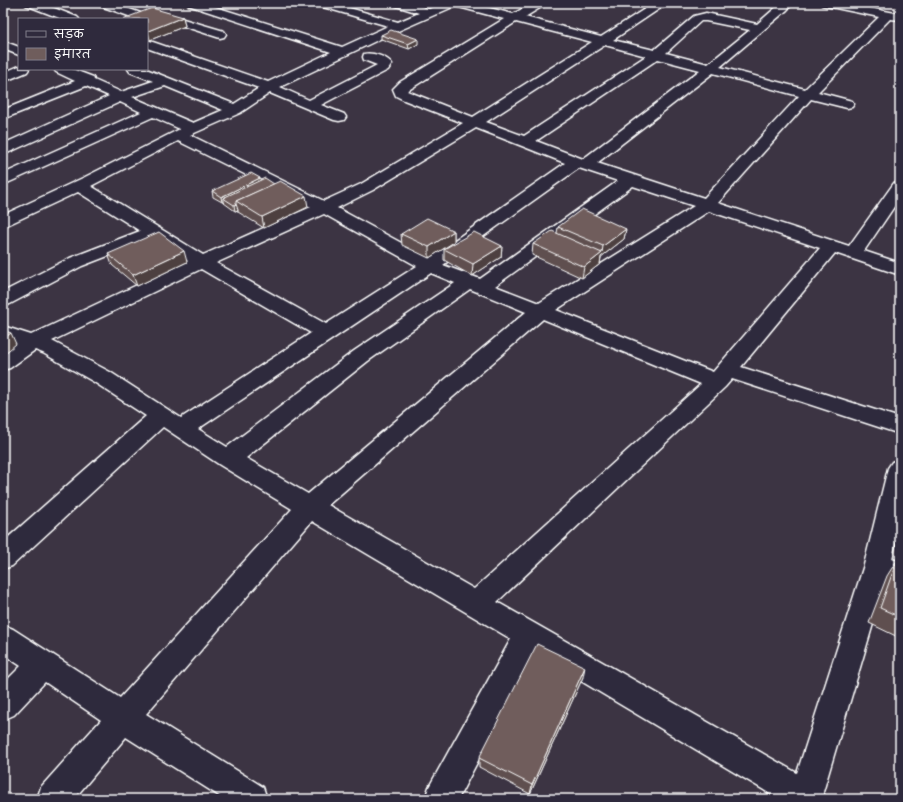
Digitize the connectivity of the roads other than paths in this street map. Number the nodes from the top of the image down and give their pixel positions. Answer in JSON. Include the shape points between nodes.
{"nodes":[{"id":1,"x":30,"y":3,"type":"edge"},
{"id":2,"x":102,"y":3,"type":"edge"},
{"id":3,"x":192,"y":3,"type":"edge"},
{"id":4,"x":320,"y":3,"type":"edge"},
{"id":5,"x":397,"y":3,"type":"edge"},
{"id":6,"x":453,"y":3,"type":"edge"},
{"id":7,"x":458,"y":3,"type":"edge"},
{"id":8,"x":542,"y":3,"type":"edge"},
{"id":9,"x":662,"y":3,"type":"edge"},
{"id":10,"x":787,"y":3,"type":"edge"},
{"id":11,"x":826,"y":3,"type":"edge"},
{"id":12,"x":897,"y":3,"type":"edge"},
{"id":13,"x":842,"y":4,"type":"edge"},
{"id":14,"x":172,"y":6,"type":"dead end"},
{"id":15,"x":430,"y":13,"type":"junction"},
{"id":16,"x":894,"y":16,"type":"edge"},
{"id":17,"x":144,"y":17,"type":"edge"},
{"id":18,"x":71,"y":18,"type":"edge"},
{"id":19,"x":514,"y":18,"type":"junction"},
{"id":20,"x":399,"y":26,"type":"junction"},
{"id":21,"x":759,"y":28,"type":"junction"},
{"id":22,"x":220,"y":34,"type":"dead end"},
{"id":23,"x":602,"y":41,"type":"junction"},
{"id":24,"x":148,"y":44,"type":"edge"},
{"id":25,"x":3,"y":45,"type":"edge"},
{"id":26,"x":18,"y":51,"type":"edge"},
{"id":27,"x":343,"y":52,"type":"junction"},
{"id":28,"x":656,"y":55,"type":"junction"},
{"id":29,"x":369,"y":57,"type":"dead end"},
{"id":30,"x":710,"y":69,"type":"junction"},
{"id":31,"x":20,"y":70,"type":"edge"},
{"id":32,"x":63,"y":70,"type":"edge"},
{"id":33,"x":136,"y":70,"type":"edge"},
{"id":34,"x":3,"y":78,"type":"edge"},
{"id":35,"x":88,"y":80,"type":"junction"},
{"id":36,"x":165,"y":82,"type":"junction"},
{"id":37,"x":270,"y":87,"type":"junction"},
{"id":38,"x":808,"y":94,"type":"junction"},
{"id":39,"x":121,"y":96,"type":"junction"},
{"id":40,"x":847,"y":104,"type":"dead end"},
{"id":41,"x":310,"y":105,"type":"junction"},
{"id":42,"x":235,"y":110,"type":"junction"},
{"id":43,"x":153,"y":112,"type":"junction"},
{"id":44,"x":3,"y":115,"type":"edge"},
{"id":45,"x":339,"y":116,"type":"dead end"},
{"id":46,"x":475,"y":122,"type":"junction"},
{"id":47,"x":194,"y":129,"type":"junction"},
{"id":48,"x":178,"y":136,"type":"junction"},
{"id":49,"x":525,"y":142,"type":"junction"},
{"id":50,"x":3,"y":150,"type":"edge"},
{"id":51,"x":581,"y":164,"type":"junction"},
{"id":52,"x":3,"y":180,"type":"edge"},
{"id":53,"x":630,"y":180,"type":"junction"},
{"id":54,"x":78,"y":186,"type":"junction"},
{"id":55,"x":900,"y":186,"type":"edge"},
{"id":56,"x":706,"y":206,"type":"junction"},
{"id":57,"x":323,"y":207,"type":"junction"},
{"id":58,"x":3,"y":222,"type":"edge"},
{"id":59,"x":154,"y":232,"type":"junction"},
{"id":60,"x":831,"y":247,"type":"junction"},
{"id":61,"x":853,"y":254,"type":"junction"},
{"id":62,"x":202,"y":262,"type":"junction"},
{"id":63,"x":430,"y":266,"type":"junction"},
{"id":64,"x":900,"y":269,"type":"edge"},
{"id":65,"x":474,"y":284,"type":"junction"},
{"id":66,"x":3,"y":300,"type":"edge"},
{"id":67,"x":540,"y":310,"type":"junction"},
{"id":68,"x":3,"y":333,"type":"edge"},
{"id":69,"x":326,"y":333,"type":"junction"},
{"id":70,"x":32,"y":343,"type":"junction"},
{"id":71,"x":3,"y":363,"type":"edge"},
{"id":72,"x":723,"y":376,"type":"junction"},
{"id":73,"x":171,"y":423,"type":"junction"},
{"id":74,"x":900,"y":426,"type":"edge"},
{"id":75,"x":228,"y":458,"type":"junction"},
{"id":76,"x":900,"y":468,"type":"edge"},
{"id":77,"x":310,"y":506,"type":"junction"},
{"id":78,"x":3,"y":558,"type":"edge"},
{"id":79,"x":889,"y":570,"type":"edge"},
{"id":80,"x":476,"y":604,"type":"junction"},
{"id":81,"x":528,"y":635,"type":"junction"},
{"id":82,"x":3,"y":638,"type":"edge"},
{"id":83,"x":42,"y":664,"type":"junction"},
{"id":84,"x":3,"y":705,"type":"edge"},
{"id":85,"x":123,"y":718,"type":"junction"},
{"id":86,"x":807,"y":798,"type":"edge"},
{"id":87,"x":53,"y":799,"type":"edge"},
{"id":88,"x":251,"y":799,"type":"edge"},
{"id":89,"x":442,"y":799,"type":"edge"}],
"edges":[{"from":1,"to":18,"type":"street"},
{"from":2,"to":17,"type":"street"},
{"from":3,"to":27,"type":"street"},
{"from":4,"to":20,"type":"street"},
{"from":5,"to":15,"type":"street"},
{"from":6,"to":15,"type":"street"},
{"from":7,"to":19,"type":"street"},
{"from":8,"to":19,"type":"street"},
{"from":9,"to":23,"type":"street"},
{"from":10,"to":21,"type":"street"},
{"from":11,"to":13,"type":"street"},
{"from":12,"to":16,"type":"street"},
{"from":13,"to":16,"type":"street"},
{"from":14,"to":17,"type":"street"},
{"from":15,"to":20,"type":"street"},
{"from":16,"to":38,"type":"street"},
{"from":17,"to":22,"type":"street"},
{"from":19,"to":23,"type":"street"},
{"from":19,"to":46,"type":"street","via":[[400,89],[401,93],[409,97]]},
{"from":20,"to":27,"type":"street"},
{"from":21,"to":28,"type":"street","via":[[702,17]]},
{"from":21,"to":30,"type":"street"},
{"from":23,"to":28,"type":"street"},
{"from":23,"to":46,"type":"street"},
{"from":24,"to":37,"type":"street"},
{"from":25,"to":26,"type":"street"},
{"from":27,"to":37,"type":"street"},
{"from":28,"to":30,"type":"street"},
{"from":28,"to":49,"type":"street"},
{"from":29,"to":41,"type":"street","via":[[386,64]]},
{"from":30,"to":38,"type":"street"},
{"from":30,"to":51,"type":"street"},
{"from":31,"to":34,"type":"street"},
{"from":32,"to":35,"type":"street"},
{"from":33,"to":36,"type":"street"},
{"from":35,"to":39,"type":"street"},
{"from":35,"to":44,"type":"street"},
{"from":36,"to":39,"type":"street"},
{"from":36,"to":42,"type":"street"},
{"from":37,"to":41,"type":"street"},
{"from":37,"to":42,"type":"street"},
{"from":38,"to":40,"type":"street"},
{"from":38,"to":56,"type":"street"},
{"from":39,"to":43,"type":"street"},
{"from":39,"to":50,"type":"street"},
{"from":41,"to":45,"type":"street"},
{"from":42,"to":47,"type":"street"},
{"from":43,"to":47,"type":"street"},
{"from":43,"to":52,"type":"street"},
{"from":46,"to":49,"type":"street"},
{"from":46,"to":57,"type":"street","via":[[367,187]]},
{"from":47,"to":48,"type":"street"},
{"from":48,"to":54,"type":"street"},
{"from":48,"to":57,"type":"street"},
{"from":49,"to":51,"type":"street"},
{"from":51,"to":53,"type":"street"},
{"from":51,"to":63,"type":"street"},
{"from":53,"to":56,"type":"street"},
{"from":53,"to":65,"type":"street"},
{"from":54,"to":58,"type":"street"},
{"from":54,"to":59,"type":"street"},
{"from":55,"to":61,"type":"street"},
{"from":56,"to":60,"type":"street"},
{"from":56,"to":67,"type":"street"},
{"from":57,"to":62,"type":"street"},
{"from":57,"to":63,"type":"street"},
{"from":59,"to":62,"type":"street"},
{"from":59,"to":66,"type":"street","via":[[76,262]]},
{"from":60,"to":61,"type":"street"},
{"from":60,"to":72,"type":"street"},
{"from":61,"to":64,"type":"street"},
{"from":62,"to":69,"type":"street"},
{"from":62,"to":70,"type":"street"},
{"from":63,"to":65,"type":"street"},
{"from":63,"to":69,"type":"street"},
{"from":65,"to":67,"type":"street"},
{"from":65,"to":75,"type":"street","via":[[361,356]]},
{"from":67,"to":72,"type":"street"},
{"from":67,"to":77,"type":"street"},
{"from":68,"to":70,"type":"street"},
{"from":69,"to":73,"type":"street"},
{"from":70,"to":71,"type":"street"},
{"from":70,"to":73,"type":"street","via":[[50,348],[102,377]]},
{"from":72,"to":74,"type":"street"},
{"from":72,"to":80,"type":"street"},
{"from":73,"to":75,"type":"street"},
{"from":73,"to":78,"type":"street"},
{"from":75,"to":77,"type":"street"},
{"from":76,"to":79,"type":"street"},
{"from":77,"to":80,"type":"street"},
{"from":77,"to":85,"type":"street"},
{"from":79,"to":86,"type":"street"},
{"from":80,"to":81,"type":"street"},
{"from":81,"to":86,"type":"street"},
{"from":81,"to":89,"type":"street"},
{"from":82,"to":83,"type":"street"},
{"from":83,"to":84,"type":"street"},
{"from":83,"to":85,"type":"street"},
{"from":85,"to":87,"type":"street"},
{"from":85,"to":88,"type":"street"}]}
